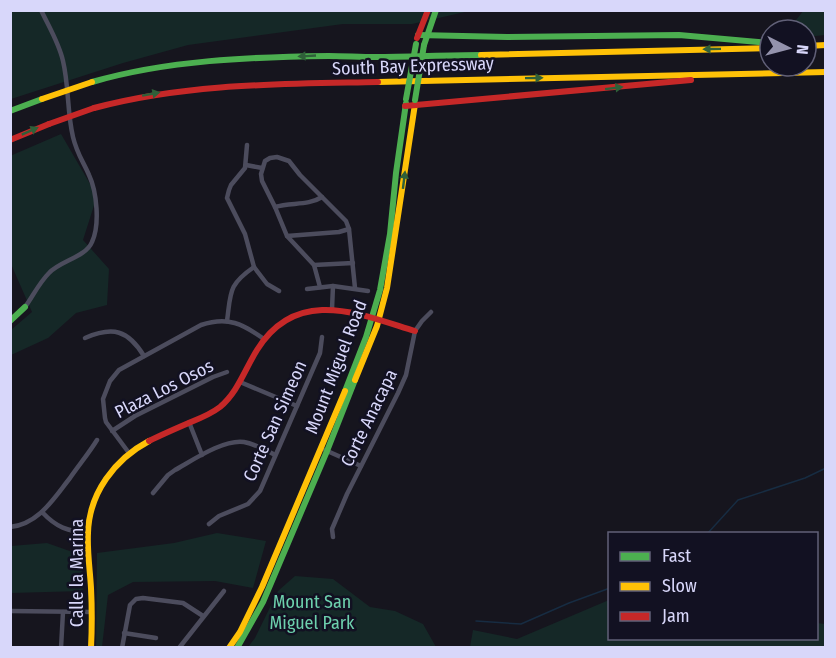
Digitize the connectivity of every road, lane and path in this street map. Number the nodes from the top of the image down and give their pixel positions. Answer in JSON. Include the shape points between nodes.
{"nodes":[{"id":1,"x":41,"y":10,"type":"edge"},
{"id":2,"x":428,"y":10,"type":"edge"},
{"id":3,"x":436,"y":10,"type":"edge"},
{"id":4,"x":418,"y":35,"type":"junction"},
{"id":5,"x":427,"y":36,"type":"junction"},
{"id":6,"x":758,"y":42,"type":"edge"},
{"id":7,"x":758,"y":48,"type":"edge"},
{"id":8,"x":758,"y":73,"type":"edge"},
{"id":9,"x":758,"y":75,"type":"edge"},
{"id":10,"x":406,"y":102,"type":"junction"},
{"id":11,"x":415,"y":103,"type":"junction"},
{"id":12,"x":10,"y":111,"type":"edge"},
{"id":13,"x":10,"y":140,"type":"edge"},
{"id":14,"x":247,"y":145,"type":"dead end"},
{"id":15,"x":246,"y":165,"type":"junction"},
{"id":16,"x":262,"y":168,"type":"junction"},
{"id":17,"x":322,"y":197,"type":"junction"},
{"id":18,"x":275,"y":207,"type":"junction"},
{"id":19,"x":349,"y":229,"type":"junction"},
{"id":20,"x":287,"y":236,"type":"junction"},
{"id":21,"x":352,"y":263,"type":"junction"},
{"id":22,"x":314,"y":265,"type":"junction"},
{"id":23,"x":254,"y":267,"type":"junction"},
{"id":24,"x":333,"y":286,"type":"junction"},
{"id":25,"x":320,"y":287,"type":"junction"},
{"id":26,"x":355,"y":288,"type":"junction"},
{"id":27,"x":307,"y":289,"type":"dead end"},
{"id":28,"x":279,"y":291,"type":"dead end"},
{"id":29,"x":368,"y":291,"type":"dead end"},
{"id":30,"x":25,"y":307,"type":"joint"},
{"id":31,"x":332,"y":309,"type":"junction"},
{"id":32,"x":431,"y":312,"type":"dead end"},
{"id":33,"x":375,"y":319,"type":"junction"},
{"id":34,"x":10,"y":321,"type":"edge"},
{"id":35,"x":227,"y":321,"type":"junction"},
{"id":36,"x":416,"y":331,"type":"junction"},
{"id":37,"x":85,"y":338,"type":"dead end"},
{"id":38,"x":322,"y":338,"type":"dead end"},
{"id":39,"x":264,"y":339,"type":"junction"},
{"id":40,"x":144,"y":356,"type":"junction"},
{"id":41,"x":227,"y":372,"type":"dead end"},
{"id":42,"x":240,"y":382,"type":"junction"},
{"id":43,"x":297,"y":406,"type":"junction"},
{"id":44,"x":189,"y":422,"type":"junction"},
{"id":45,"x":112,"y":431,"type":"junction"},
{"id":46,"x":97,"y":440,"type":"dead end"},
{"id":47,"x":324,"y":450,"type":"junction"},
{"id":48,"x":129,"y":453,"type":"junction"},
{"id":49,"x":202,"y":455,"type":"junction"},
{"id":50,"x":275,"y":455,"type":"junction"},
{"id":51,"x":360,"y":466,"type":"junction"},
{"id":52,"x":153,"y":493,"type":"dead end"},
{"id":53,"x":42,"y":512,"type":"junction"},
{"id":54,"x":209,"y":524,"type":"dead end"},
{"id":55,"x":10,"y":527,"type":"edge"},
{"id":56,"x":88,"y":532,"type":"junction"},
{"id":57,"x":333,"y":537,"type":"dead end"},
{"id":58,"x":224,"y":591,"type":"dead end"},
{"id":59,"x":10,"y":611,"type":"edge"},
{"id":60,"x":63,"y":612,"type":"junction"},
{"id":61,"x":92,"y":612,"type":"junction"},
{"id":62,"x":203,"y":616,"type":"junction"},
{"id":63,"x":124,"y":633,"type":"junction"},
{"id":64,"x":156,"y":638,"type":"dead end"},
{"id":65,"x":61,"y":648,"type":"edge"},
{"id":66,"x":91,"y":648,"type":"edge"},
{"id":67,"x":122,"y":648,"type":"edge"},
{"id":68,"x":179,"y":648,"type":"edge"},
{"id":69,"x":229,"y":648,"type":"edge"},
{"id":70,"x":237,"y":648,"type":"edge"}],
"edges":[{"from":1,"to":30,"type":"street","via":[[64,63],[72,135],[93,184],[97,215],[92,244],[47,274]]},
{"from":2,"to":4,"type":"main road","name":"Mount Miguel Road"},
{"from":3,"to":5,"type":"main road","name":"Mount Miguel Road"},
{"from":4,"to":5,"type":"main road"},
{"from":4,"to":10,"type":"main road","name":"Mount Miguel Road","bridge":true},
{"from":5,"to":6,"type":"main road","via":[[666,35]]},
{"from":5,"to":11,"type":"main road","name":"Mount Miguel Road","bridge":true},
{"from":7,"to":12,"type":"main road","name":"South Bay Expressway","one_way":true,"bridge":true,"via":[[221,60],[156,68],[92,82]]},
{"from":13,"to":8,"type":"main road","name":"South Bay Expressway","one_way":true,"bridge":true,"via":[[94,108],[168,91],[251,85]]},
{"from":11,"to":9,"type":"main road","one_way":true},
{"from":10,"to":11,"type":"main road"},
{"from":10,"to":33,"type":"main road","name":"Mount Miguel Road"},
{"from":33,"to":11,"type":"main road","name":"Mount Miguel Road","one_way":true,"via":[[387,288]]},
{"from":14,"to":15,"type":"street"},
{"from":15,"to":16,"type":"street"},
{"from":15,"to":23,"type":"street","via":[[231,185],[227,198],[246,234]]},
{"from":16,"to":17,"type":"street","via":[[270,158],[285,159]]},
{"from":16,"to":18,"type":"street","via":[[262,182]]},
{"from":17,"to":18,"type":"street","via":[[312,203]]},
{"from":17,"to":19,"type":"street"},
{"from":18,"to":20,"type":"street"},
{"from":19,"to":20,"type":"street"},
{"from":19,"to":21,"type":"street"},
{"from":20,"to":22,"type":"street"},
{"from":21,"to":22,"type":"street"},
{"from":21,"to":26,"type":"street"},
{"from":22,"to":25,"type":"street"},
{"from":23,"to":28,"type":"street","via":[[267,284]]},
{"from":23,"to":35,"type":"street","via":[[235,283]]},
{"from":24,"to":25,"type":"street"},
{"from":24,"to":26,"type":"street"},
{"from":24,"to":31,"type":"street"},
{"from":25,"to":27,"type":"street"},
{"from":26,"to":29,"type":"street"},
{"from":30,"to":34,"type":"main road"},
{"from":31,"to":33,"type":"main road","name":"Calle la Marina"},
{"from":31,"to":39,"type":"main road","name":"Calle la Marina","via":[[308,311],[285,321]]},
{"from":32,"to":36,"type":"street","name":"Corte Anacapa"},
{"from":33,"to":36,"type":"main road","name":"Calle la Marina"},
{"from":33,"to":47,"type":"main road","name":"Mount Miguel Road"},
{"from":35,"to":39,"type":"street","via":[[245,326]]},
{"from":35,"to":40,"type":"street","via":[[201,325]]},
{"from":36,"to":51,"type":"street","name":"Corte Anacapa","via":[[406,375]]},
{"from":37,"to":40,"type":"street","via":[[100,332],[117,332],[132,340]]},
{"from":38,"to":43,"type":"street","name":"Corte San Simeon","via":[[320,353]]},
{"from":39,"to":42,"type":"main road","name":"Calle la Marina"},
{"from":40,"to":45,"type":"street","via":[[119,370],[105,390],[104,413]]},
{"from":41,"to":45,"type":"street","name":"Plaza Los Osos"},
{"from":42,"to":43,"type":"street"},
{"from":42,"to":44,"type":"main road","name":"Calle la Marina","via":[[212,414]]},
{"from":43,"to":50,"type":"street","name":"Corte San Simeon"},
{"from":44,"to":48,"type":"main road","name":"Calle la Marina"},
{"from":44,"to":49,"type":"street"},
{"from":45,"to":48,"type":"street"},
{"from":46,"to":53,"type":"street"},
{"from":47,"to":51,"type":"street"},
{"from":47,"to":69,"type":"main road","name":"Mount Miguel Road","via":[[253,608]]},
{"from":47,"to":70,"type":"main road","name":"Mount Miguel Road","via":[[263,602]]},
{"from":48,"to":56,"type":"main road","name":"Calle la Marina","via":[[100,488]]},
{"from":49,"to":50,"type":"street","via":[[238,442]]},
{"from":49,"to":52,"type":"street","via":[[168,476]]},
{"from":50,"to":54,"type":"street","name":"Corte San Simeon","via":[[255,498]]},
{"from":51,"to":57,"type":"street","name":"Corte Anacapa","via":[[332,529]]},
{"from":53,"to":55,"type":"street"},
{"from":53,"to":56,"type":"street","via":[[56,525]]},
{"from":56,"to":61,"type":"main road","name":"Calle la Marina"},
{"from":58,"to":62,"type":"street"},
{"from":59,"to":60,"type":"street"},
{"from":60,"to":61,"type":"street"},
{"from":60,"to":65,"type":"street"},
{"from":61,"to":66,"type":"main road","name":"Calle la Marina"},
{"from":62,"to":63,"type":"street","via":[[183,603],[136,599],[130,605]]},
{"from":62,"to":68,"type":"street"},
{"from":63,"to":64,"type":"street"},
{"from":63,"to":67,"type":"street"}]}
